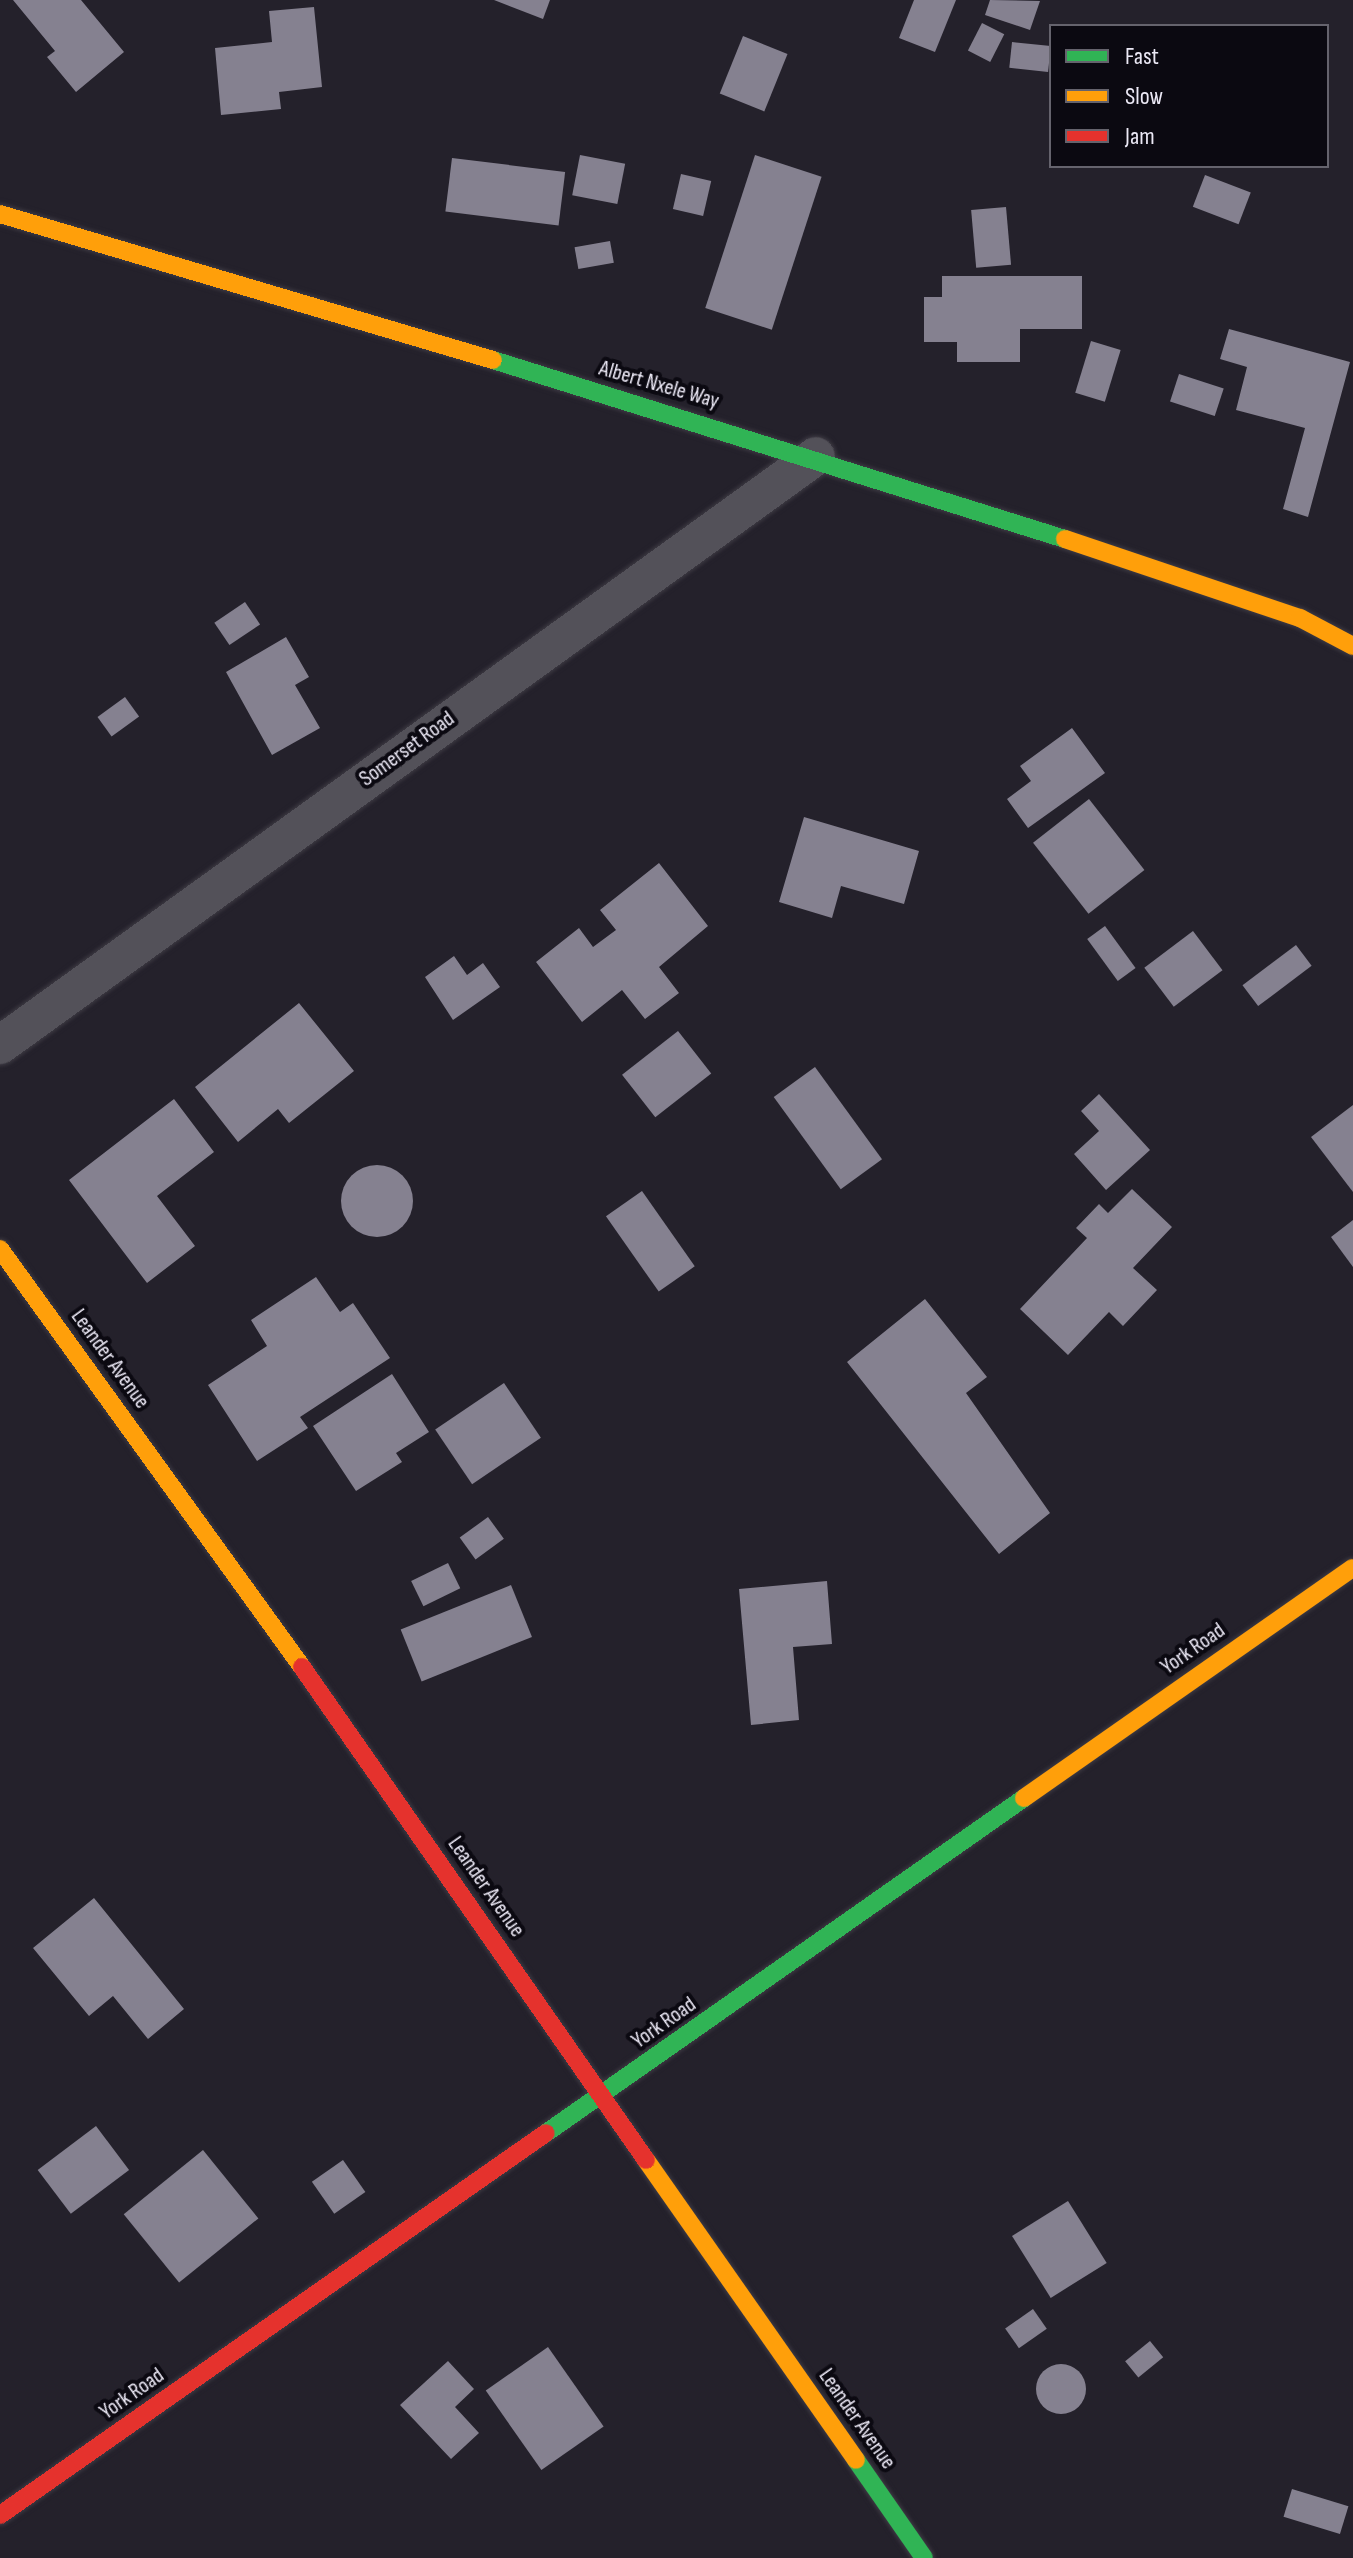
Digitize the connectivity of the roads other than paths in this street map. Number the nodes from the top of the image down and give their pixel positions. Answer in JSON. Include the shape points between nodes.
{"nodes":[{"id":1,"x":0,"y":214,"type":"edge"},
{"id":2,"x":816,"y":456,"type":"junction"},
{"id":3,"x":1300,"y":618,"type":"junction"},
{"id":4,"x":1353,"y":621,"type":"edge"},
{"id":5,"x":1353,"y":646,"type":"edge"},
{"id":6,"x":0,"y":1045,"type":"edge"},
{"id":7,"x":0,"y":1249,"type":"edge"},
{"id":8,"x":1353,"y":1568,"type":"edge"},
{"id":9,"x":604,"y":2095,"type":"junction"},
{"id":10,"x":0,"y":2515,"type":"edge"},
{"id":11,"x":924,"y":2558,"type":"edge"}],
"edges":[{"from":1,"to":2,"type":"street","name":"Albert Nxele Way"},
{"from":2,"to":3,"type":"street","name":"Albert Nxele Way"},
{"from":2,"to":6,"type":"street","name":"Somerset Road"},
{"from":3,"to":4,"type":"street","name":"Albert Nxele Way"},
{"from":3,"to":5,"type":"street","name":"Albert Nxele Way"},
{"from":7,"to":9,"type":"street","name":"Leander Avenue"},
{"from":8,"to":9,"type":"street","name":"York Road"},
{"from":9,"to":10,"type":"street","name":"York Road"},
{"from":9,"to":11,"type":"street","name":"Leander Avenue"}]}
